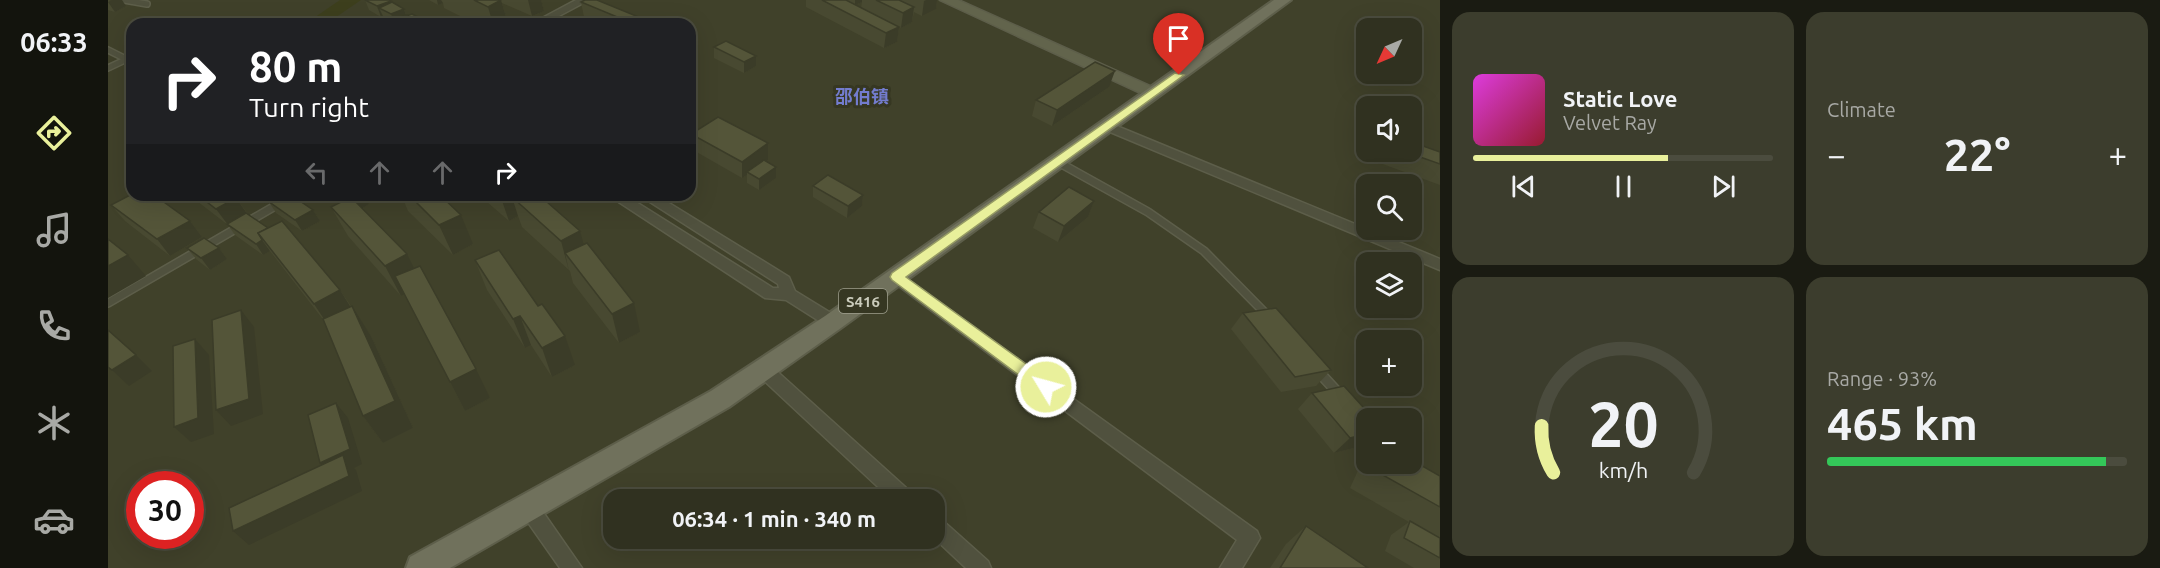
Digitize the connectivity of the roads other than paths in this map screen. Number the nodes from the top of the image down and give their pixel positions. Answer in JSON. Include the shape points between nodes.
{"nodes":[{"id":1,"x":124,"y":0,"type":"edge"},
{"id":2,"x":584,"y":0,"type":"edge"},
{"id":3,"x":947,"y":0,"type":"edge"},
{"id":4,"x":1284,"y":0,"type":"edge"},
{"id":5,"x":147,"y":4,"type":"dead end"},
{"id":6,"x":548,"y":18,"type":"edge"},
{"id":7,"x":108,"y":50,"type":"edge"},
{"id":8,"x":126,"y":59,"type":"edge"},
{"id":9,"x":126,"y":62,"type":"edge"},
{"id":10,"x":108,"y":68,"type":"edge"},
{"id":11,"x":1153,"y":93,"type":"junction"},
{"id":12,"x":1107,"y":126,"type":"junction"},
{"id":13,"x":1058,"y":161,"type":"junction"},
{"id":14,"x":284,"y":201,"type":"edge"},
{"id":15,"x":624,"y":201,"type":"edge"},
{"id":16,"x":656,"y":201,"type":"edge"},
{"id":17,"x":1440,"y":265,"type":"edge"},
{"id":18,"x":897,"y":277,"type":"junction"},
{"id":19,"x":789,"y":294,"type":"junction"},
{"id":20,"x":108,"y":303,"type":"edge"},
{"id":21,"x":833,"y":322,"type":"junction"},
{"id":22,"x":1275,"y":322,"type":"edge"},
{"id":23,"x":1313,"y":365,"type":"edge"},
{"id":24,"x":764,"y":370,"type":"junction"},
{"id":25,"x":1344,"y":399,"type":"edge"},
{"id":26,"x":894,"y":489,"type":"edge"},
{"id":27,"x":529,"y":508,"type":"junction"},
{"id":28,"x":945,"y":536,"type":"edge"},
{"id":29,"x":421,"y":568,"type":"edge"},
{"id":30,"x":572,"y":568,"type":"edge"},
{"id":31,"x":981,"y":568,"type":"edge"},
{"id":32,"x":1230,"y":568,"type":"edge"}],
"edges":[{"from":1,"to":5,"type":"lane"},
{"from":2,"to":6,"type":"street"},
{"from":3,"to":11,"type":"main road"},
{"from":4,"to":11,"type":"main road","number":"S416"},
{"from":7,"to":8,"type":"lane"},
{"from":9,"to":10,"type":"lane"},
{"from":11,"to":12,"type":"main road","number":"S416"},
{"from":12,"to":13,"type":"main road","number":"S416"},
{"from":12,"to":17,"type":"street"},
{"from":13,"to":18,"type":"main road","number":"S416"},
{"from":13,"to":22,"type":"lane","via":[[1148,212],[1203,251]]},
{"from":14,"to":20,"type":"lane"},
{"from":15,"to":19,"type":"street","via":[[770,294]]},
{"from":16,"to":19,"type":"street","via":[[784,281]]},
{"from":18,"to":21,"type":"main road","number":"S416"},
{"from":18,"to":32,"type":"street","via":[[1250,538]]},
{"from":19,"to":21,"type":"street"},
{"from":21,"to":24,"type":"main road","number":"S416"},
{"from":23,"to":25,"type":"lane"},
{"from":24,"to":26,"type":"street"},
{"from":24,"to":27,"type":"main road","number":"S416"},
{"from":27,"to":29,"type":"main road","number":"S416"},
{"from":27,"to":30,"type":"street"},
{"from":28,"to":31,"type":"street"}]}
